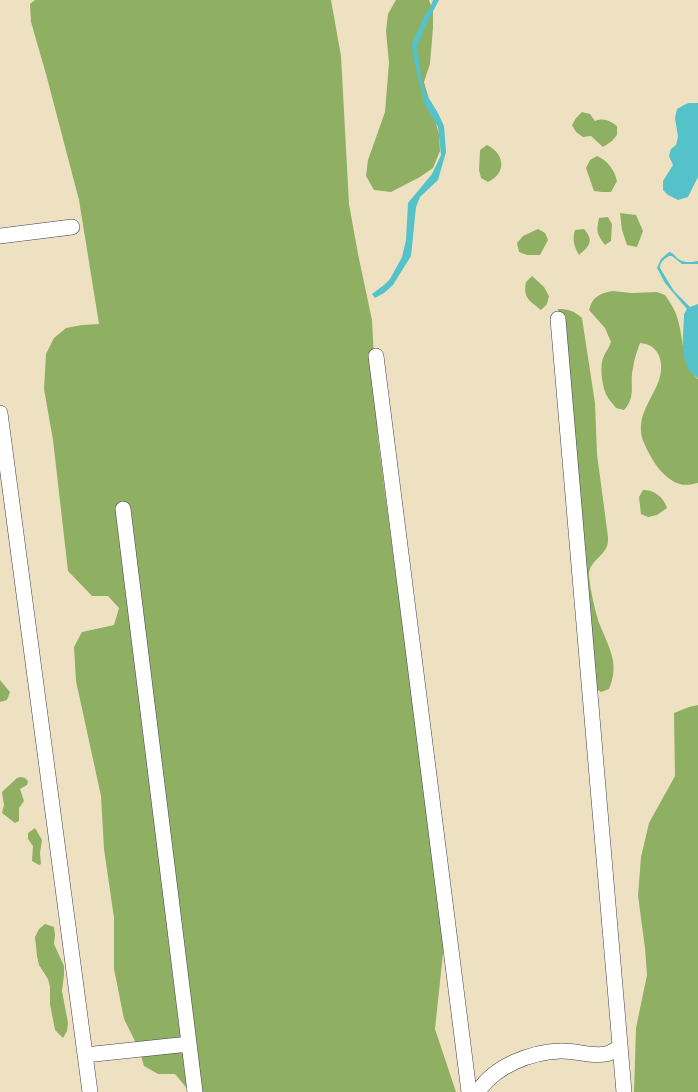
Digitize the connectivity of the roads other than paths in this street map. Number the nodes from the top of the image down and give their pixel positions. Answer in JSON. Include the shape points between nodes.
{"nodes":[{"id":1,"x":72,"y":227,"type":"dead end"},
{"id":2,"x":0,"y":236,"type":"edge"},
{"id":3,"x":558,"y":319,"type":"dead end"},
{"id":4,"x":376,"y":356,"type":"dead end"},
{"id":5,"x":0,"y":412,"type":"edge"},
{"id":6,"x":123,"y":509,"type":"dead end"},
{"id":7,"x":189,"y":1044,"type":"junction"},
{"id":8,"x":620,"y":1047,"type":"junction"},
{"id":9,"x":85,"y":1056,"type":"junction"},
{"id":10,"x":90,"y":1092,"type":"edge"},
{"id":11,"x":195,"y":1092,"type":"edge"},
{"id":12,"x":469,"y":1092,"type":"edge"},
{"id":13,"x":478,"y":1092,"type":"edge"},
{"id":14,"x":624,"y":1092,"type":"edge"}],
"edges":[{"from":1,"to":2,"type":"street"},
{"from":3,"to":8,"type":"street"},
{"from":4,"to":12,"type":"street"},
{"from":5,"to":9,"type":"street"},
{"from":6,"to":7,"type":"street"},
{"from":7,"to":9,"type":"street"},
{"from":7,"to":11,"type":"street"},
{"from":8,"to":13,"type":"street","via":[[608,1054],[599,1055],[561,1050],[541,1053],[516,1061],[490,1077]]},
{"from":8,"to":14,"type":"street"},
{"from":9,"to":10,"type":"street"}]}
